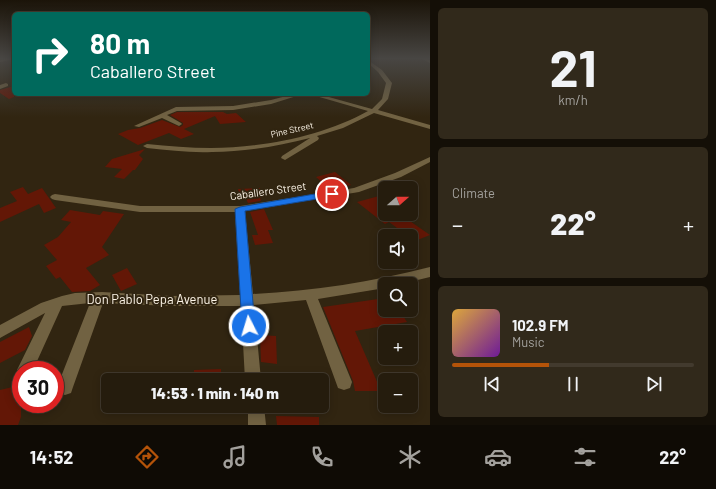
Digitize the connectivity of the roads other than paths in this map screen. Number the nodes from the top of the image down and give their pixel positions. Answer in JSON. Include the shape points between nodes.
{"nodes":[{"id":1,"x":384,"y":78,"type":"edge"},
{"id":2,"x":293,"y":96,"type":"edge"},
{"id":3,"x":319,"y":96,"type":"edge"},
{"id":4,"x":374,"y":111,"type":"junction"},
{"id":5,"x":162,"y":115,"type":"junction"},
{"id":6,"x":179,"y":124,"type":"dead end"},
{"id":7,"x":137,"y":126,"type":"dead end"},
{"id":8,"x":430,"y":127,"type":"edge"},
{"id":9,"x":312,"y":135,"type":"junction"},
{"id":10,"x":146,"y":146,"type":"dead end"},
{"id":11,"x":285,"y":158,"type":"dead end"},
{"id":12,"x":430,"y":159,"type":"edge"},
{"id":13,"x":55,"y":197,"type":"dead end"},
{"id":14,"x":240,"y":209,"type":"junction"},
{"id":15,"x":430,"y":272,"type":"edge"},
{"id":16,"x":310,"y":294,"type":"junction"},
{"id":17,"x":98,"y":298,"type":"junction"},
{"id":18,"x":247,"y":300,"type":"junction"},
{"id":19,"x":57,"y":303,"type":"junction"},
{"id":20,"x":0,"y":332,"type":"edge"},
{"id":21,"x":29,"y":361,"type":"edge"},
{"id":22,"x":252,"y":373,"type":"edge"},
{"id":23,"x":344,"y":382,"type":"dead end"},
{"id":24,"x":65,"y":387,"type":"dead end"},
{"id":25,"x":256,"y":413,"type":"edge"},
{"id":26,"x":257,"y":425,"type":"edge"}],
"edges":[{"from":1,"to":4,"type":"street","name":"Pine Street","via":[[389,84],[389,93]]},
{"from":2,"to":5,"type":"street","via":[[240,107],[176,109]]},
{"from":3,"to":4,"type":"street"},
{"from":4,"to":8,"type":"street"},
{"from":4,"to":9,"type":"street","name":"Pine Street","via":[[353,122]]},
{"from":5,"to":6,"type":"street"},
{"from":5,"to":7,"type":"street"},
{"from":9,"to":10,"type":"street","name":"Pine Street","via":[[248,148],[218,150]]},
{"from":9,"to":11,"type":"street","via":[[315,138],[310,143]]},
{"from":12,"to":14,"type":"street","name":"Caballero Street","via":[[398,175],[356,190]]},
{"from":13,"to":14,"type":"street","name":"Caballero Street","via":[[140,209]]},
{"from":14,"to":18,"type":"street"},
{"from":15,"to":16,"type":"street","name":"Don Pablo Pepa Avenue"},
{"from":16,"to":18,"type":"street","name":"Don Pablo Pepa Avenue"},
{"from":16,"to":23,"type":"street"},
{"from":17,"to":18,"type":"street","name":"Don Pablo Pepa Avenue","via":[[172,301]]},
{"from":17,"to":19,"type":"street","name":"Don Pablo Pepa Avenue"},
{"from":17,"to":24,"type":"street"},
{"from":18,"to":22,"type":"street"},
{"from":19,"to":20,"type":"street","name":"Don Pablo Pepa Avenue"},
{"from":19,"to":21,"type":"street"},
{"from":25,"to":26,"type":"street"}]}
